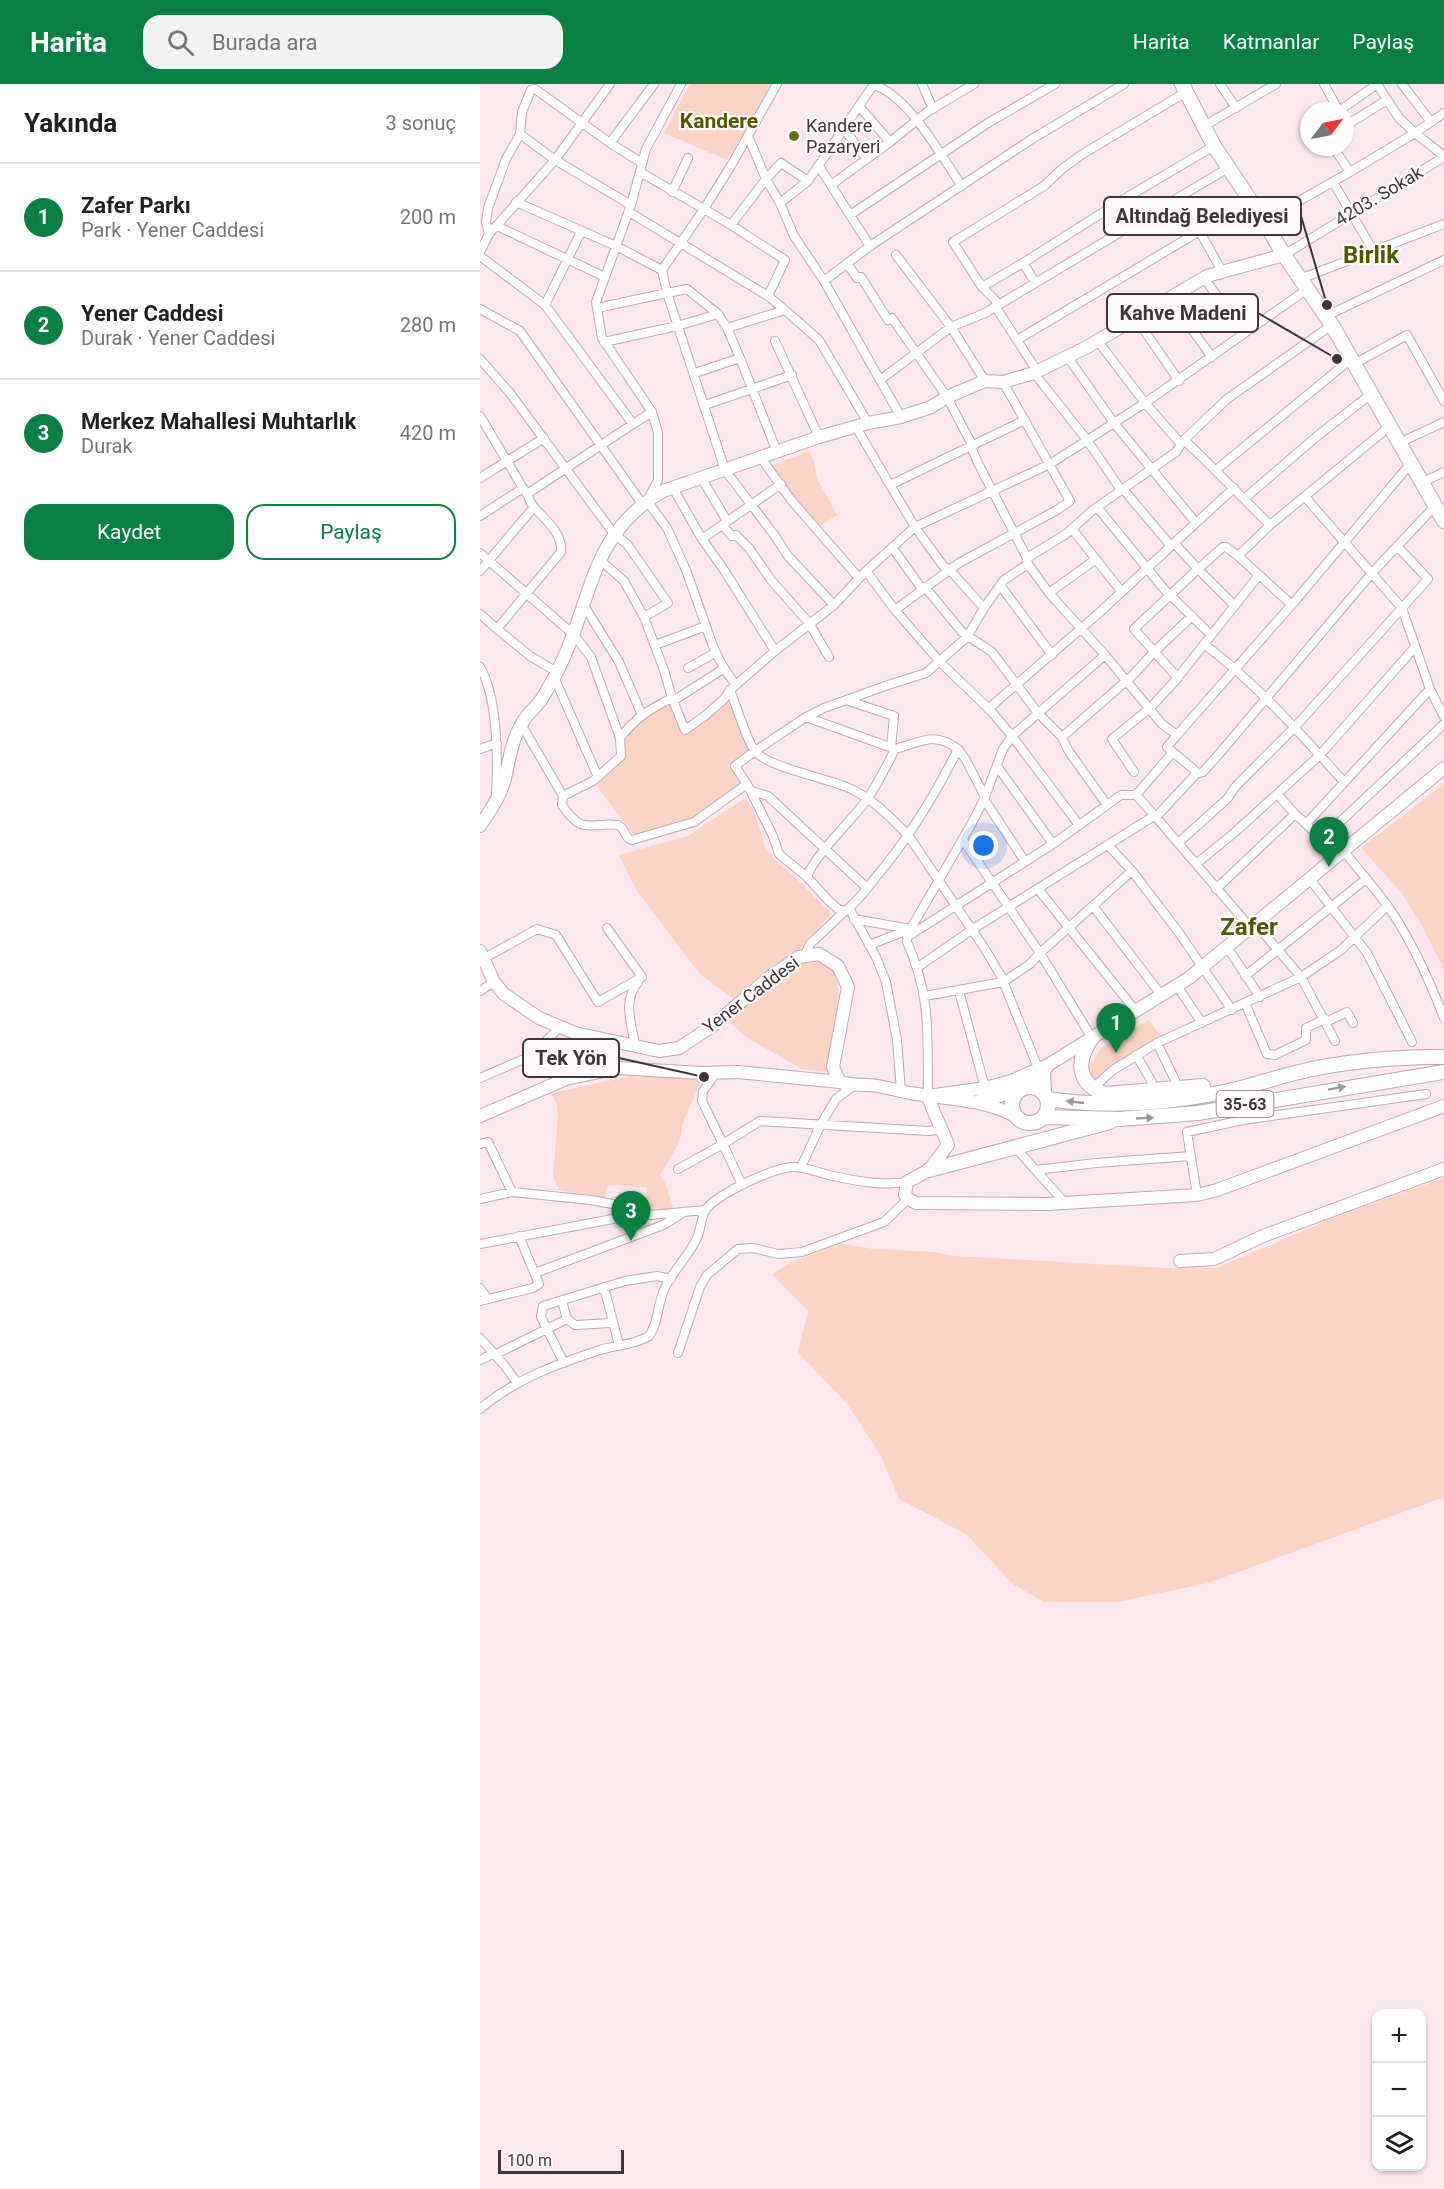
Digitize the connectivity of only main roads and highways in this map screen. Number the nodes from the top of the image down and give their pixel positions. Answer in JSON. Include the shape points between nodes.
{"nodes":[{"id":1,"x":1184,"y":88,"type":"edge"},
{"id":2,"x":1284,"y":255,"type":"junction"},
{"id":3,"x":1444,"y":521,"type":"edge"},
{"id":4,"x":1444,"y":768,"type":"edge"},
{"id":5,"x":480,"y":826,"type":"edge"},
{"id":6,"x":482,"y":955,"type":"edge"},
{"id":7,"x":1092,"y":1038,"type":"junction"},
{"id":8,"x":1444,"y":1052,"type":"edge"},
{"id":9,"x":1420,"y":1056,"type":"junction"},
{"id":10,"x":1444,"y":1057,"type":"edge"},
{"id":11,"x":1043,"y":1068,"type":"junction"},
{"id":12,"x":1297,"y":1072,"type":"junction"},
{"id":13,"x":1444,"y":1072,"type":"edge"},
{"id":14,"x":1404,"y":1077,"type":"junction"},
{"id":15,"x":1444,"y":1078,"type":"edge"},
{"id":16,"x":840,"y":1082,"type":"junction"},
{"id":17,"x":1022,"y":1089,"type":"junction"},
{"id":18,"x":928,"y":1096,"type":"junction"},
{"id":19,"x":1046,"y":1097,"type":"junction"},
{"id":20,"x":975,"y":1101,"type":"junction"},
{"id":21,"x":1444,"y":1106,"type":"edge"},
{"id":22,"x":480,"y":1116,"type":"edge"},
{"id":23,"x":1015,"y":1116,"type":"junction"},
{"id":24,"x":1044,"y":1117,"type":"junction"},
{"id":25,"x":1120,"y":1119,"type":"junction"},
{"id":26,"x":948,"y":1145,"type":"junction"},
{"id":27,"x":962,"y":1162,"type":"junction"},
{"id":28,"x":1444,"y":1169,"type":"edge"},
{"id":29,"x":929,"y":1170,"type":"junction"},
{"id":30,"x":1180,"y":1261,"type":"dead end"}],
"edges":[{"from":1,"to":2,"type":"main road","via":[[1214,146]]},
{"from":2,"to":3,"type":"main road","via":[[1329,321]]},
{"from":2,"to":5,"type":"main road","via":[[1204,278],[1036,372],[1003,382],[986,381],[931,407],[819,437],[672,488],[645,503],[614,534],[599,559],[574,635],[556,675],[521,724],[504,781]]},
{"from":4,"to":7,"type":"main road","via":[[1227,948],[1177,986]]},
{"from":6,"to":16,"type":"main road","name":"Yener Caddesi","via":[[504,994],[539,1018],[559,1028],[659,1051],[679,1048],[714,1025],[771,976],[805,954],[819,954],[838,966],[848,987],[833,1067]]},
{"from":7,"to":11,"type":"main road"},
{"from":7,"to":12,"type":"main road","via":[[1084,1050],[1081,1068],[1092,1089],[1105,1094],[1194,1087]]},
{"from":8,"to":9,"type":"main road"},
{"from":9,"to":10,"type":"main road","number":"35-63"},
{"from":9,"to":12,"type":"main road","number":"35-63"},
{"from":11,"to":17,"type":"main road"},
{"from":11,"to":18,"type":"main road","via":[[985,1088]]},
{"from":11,"to":19,"type":"main road"},
{"from":12,"to":19,"type":"main road","number":"35-63","one_way":true,"via":[[1237,1089],[1171,1100],[1109,1104]]},
{"from":13,"to":14,"type":"main road","number":"35-63"},
{"from":14,"to":15,"type":"main road"},
{"from":25,"to":14,"type":"main road","number":"35-63","one_way":true,"via":[[1198,1113]]},
{"from":16,"to":18,"type":"main road"},
{"from":16,"to":22,"type":"main road","via":[[738,1072],[618,1068],[566,1079]]},
{"from":17,"to":19,"type":"main road","via":[[1037,1089]]},
{"from":17,"to":20,"type":"main road"},
{"from":17,"to":23,"type":"main road","via":[[1012,1103]]},
{"from":18,"to":20,"type":"main road"},
{"from":18,"to":26,"type":"main road"},
{"from":19,"to":24,"type":"main road","via":[[1048,1108]]},
{"from":20,"to":23,"type":"main road"},
{"from":21,"to":29,"type":"main road","via":[[1197,1195],[1065,1203],[916,1203],[908,1199],[907,1182]]},
{"from":23,"to":24,"type":"main road","via":[[1027,1124]]},
{"from":24,"to":25,"type":"main road","number":"35-63"},
{"from":25,"to":27,"type":"main road"},
{"from":26,"to":27,"type":"main road"},
{"from":26,"to":29,"type":"main road"},
{"from":27,"to":29,"type":"main road"},
{"from":28,"to":30,"type":"main road","via":[[1214,1258]]}]}
